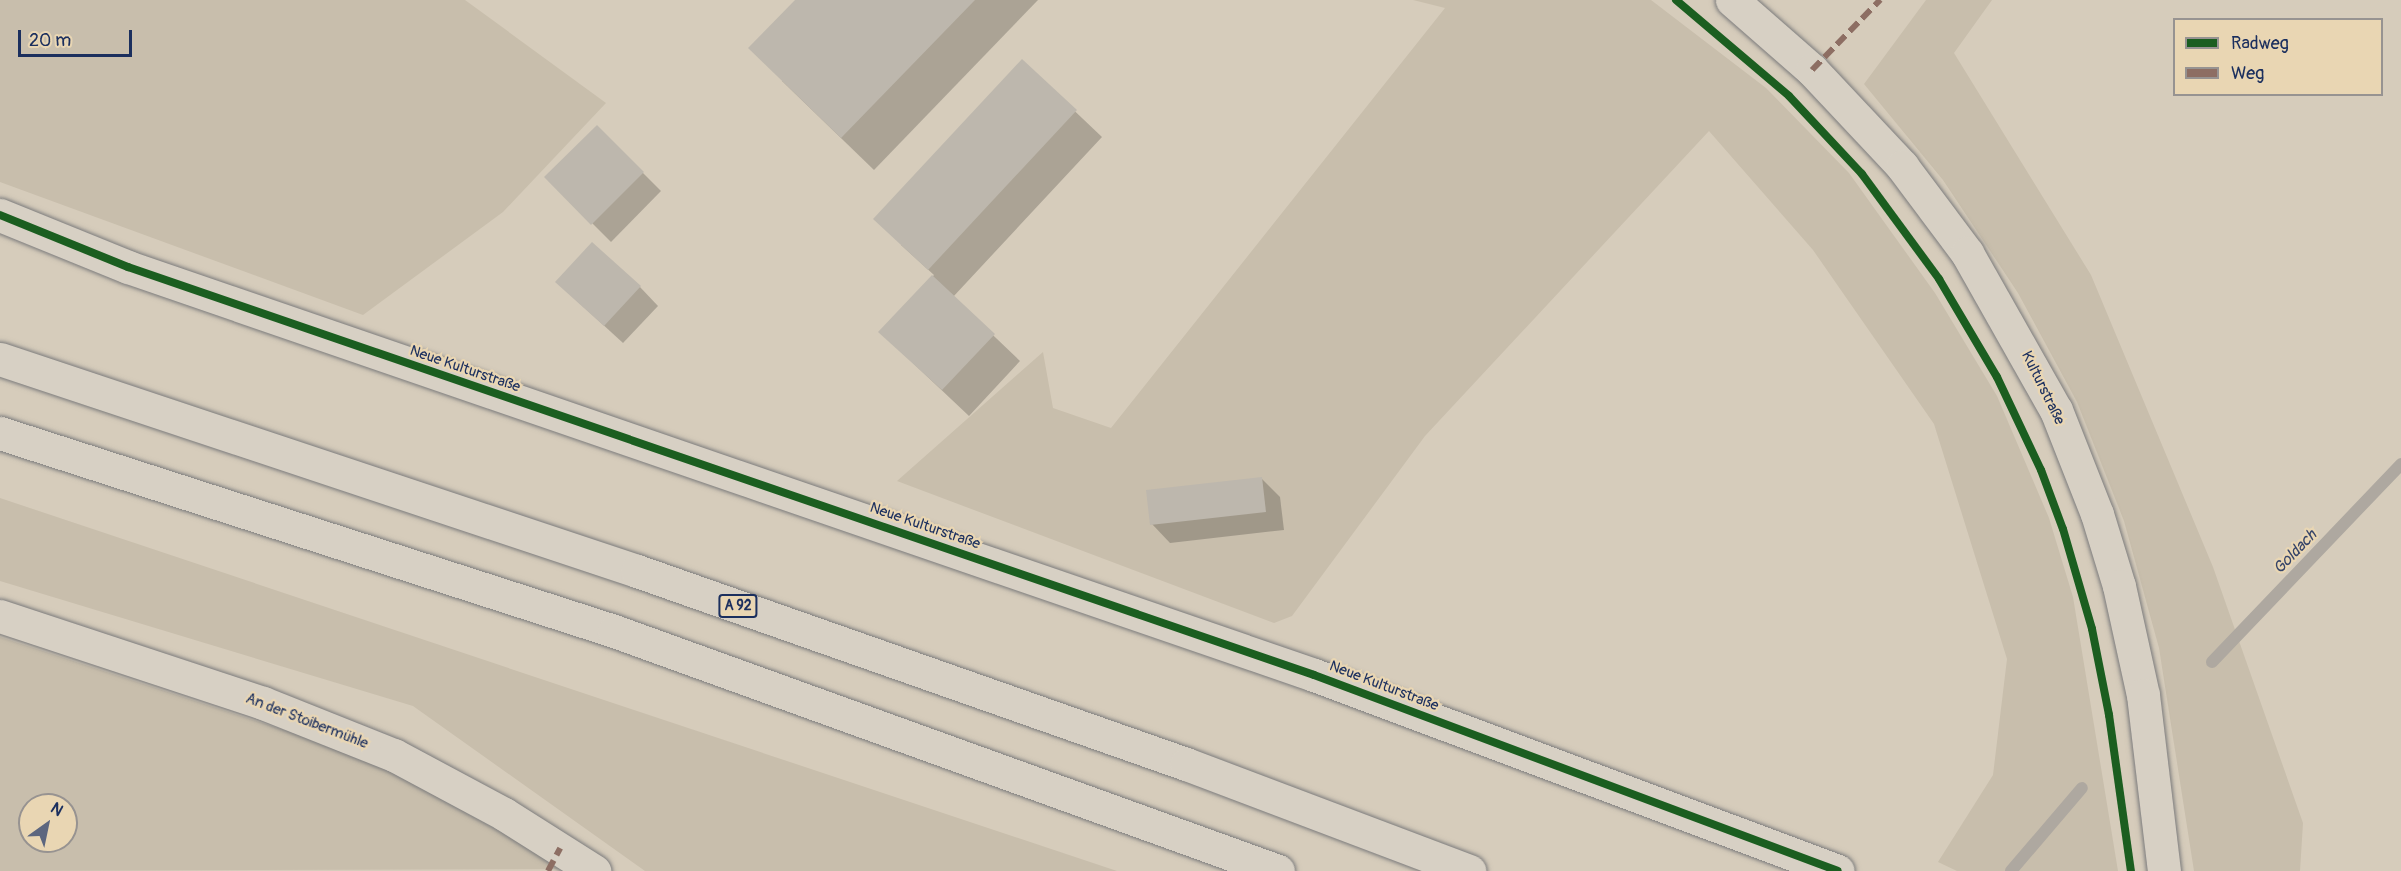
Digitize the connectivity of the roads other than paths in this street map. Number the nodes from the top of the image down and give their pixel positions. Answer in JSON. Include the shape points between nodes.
{"nodes":[{"id":1,"x":1732,"y":0,"type":"edge"},
{"id":2,"x":0,"y":215,"type":"edge"},
{"id":3,"x":0,"y":359,"type":"edge"},
{"id":4,"x":0,"y":433,"type":"edge"},
{"id":5,"x":0,"y":616,"type":"edge"},
{"id":6,"x":594,"y":871,"type":"edge"},
{"id":7,"x":1278,"y":871,"type":"edge"},
{"id":8,"x":1469,"y":871,"type":"edge"},
{"id":9,"x":1838,"y":871,"type":"edge"},
{"id":10,"x":2164,"y":871,"type":"edge"}],
"edges":[{"from":1,"to":10,"type":"main road","name":"Kulturstraße","via":[[1812,70],[1902,166],[1967,253],[2056,410],[2097,514],[2119,586],[2143,695]]},
{"from":2,"to":9,"type":"main road","name":"Neue Kulturstraße","via":[[128,267],[1314,675]]},
{"from":3,"to":8,"type":"main road","number":"A 92","via":[[637,571],[1174,760]]},
{"from":4,"to":7,"type":"main road","via":[[614,631]]},
{"from":5,"to":6,"type":"main road","name":"An der Stoibermühle","via":[[263,703],[394,755],[504,814]]}]}
